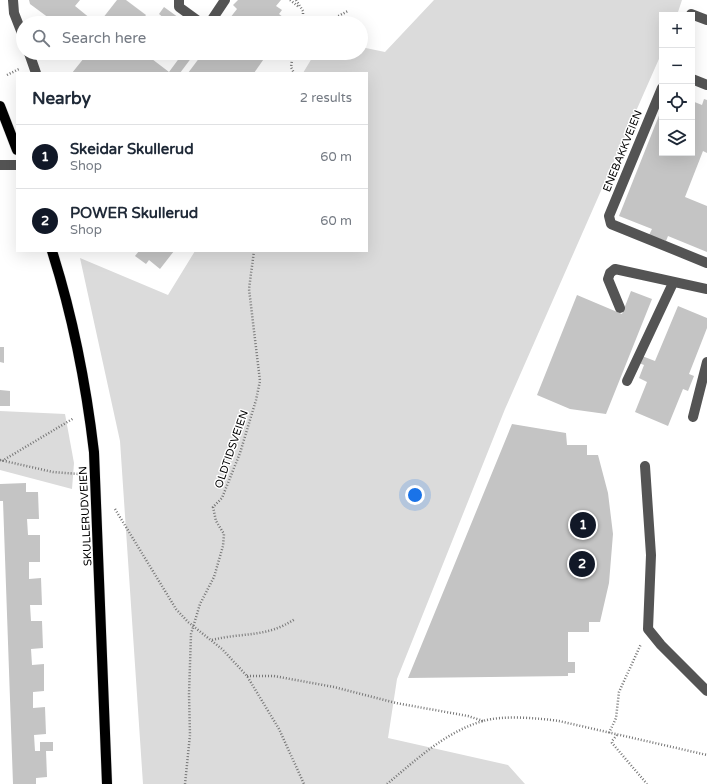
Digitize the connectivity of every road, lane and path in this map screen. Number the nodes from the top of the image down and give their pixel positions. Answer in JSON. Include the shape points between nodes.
{"nodes":[{"id":1,"x":13,"y":0,"type":"edge"},
{"id":2,"x":178,"y":0,"type":"edge"},
{"id":3,"x":225,"y":0,"type":"edge"},
{"id":4,"x":290,"y":0,"type":"edge"},
{"id":5,"x":296,"y":0,"type":"edge"},
{"id":6,"x":300,"y":7,"type":"junction"},
{"id":7,"x":348,"y":11,"type":"dead end"},
{"id":8,"x":695,"y":15,"type":"edge"},
{"id":9,"x":191,"y":16,"type":"edge"},
{"id":10,"x":214,"y":16,"type":"edge"},
{"id":11,"x":303,"y":16,"type":"edge"},
{"id":12,"x":338,"y":16,"type":"edge"},
{"id":13,"x":16,"y":18,"type":"edge"},
{"id":14,"x":707,"y":20,"type":"edge"},
{"id":15,"x":31,"y":60,"type":"edge"},
{"id":16,"x":292,"y":60,"type":"edge"},
{"id":17,"x":36,"y":72,"type":"edge"},
{"id":18,"x":294,"y":72,"type":"edge"},
{"id":19,"x":695,"y":80,"type":"edge"},
{"id":20,"x":707,"y":85,"type":"edge"},
{"id":21,"x":659,"y":95,"type":"edge"},
{"id":22,"x":0,"y":106,"type":"edge"},
{"id":23,"x":16,"y":147,"type":"edge"},
{"id":24,"x":0,"y":165,"type":"edge"},
{"id":25,"x":16,"y":165,"type":"edge"},
{"id":26,"x":52,"y":252,"type":"edge"},
{"id":27,"x":254,"y":252,"type":"edge"},
{"id":28,"x":707,"y":263,"type":"edge"},
{"id":29,"x":673,"y":283,"type":"junction"},
{"id":30,"x":707,"y":289,"type":"edge"},
{"id":31,"x":620,"y":308,"type":"dead end"},
{"id":32,"x":707,"y":362,"type":"edge"},
{"id":33,"x":627,"y":381,"type":"dead end"},
{"id":34,"x":693,"y":417,"type":"dead end"},
{"id":35,"x":74,"y":418,"type":"dead end"},
{"id":36,"x":1,"y":460,"type":"edge"},
{"id":37,"x":645,"y":466,"type":"dead end"},
{"id":38,"x":79,"y":474,"type":"dead end"},
{"id":39,"x":115,"y":510,"type":"dead end"},
{"id":40,"x":295,"y":619,"type":"dead end"},
{"id":41,"x":193,"y":626,"type":"junction"},
{"id":42,"x":648,"y":628,"type":"junction"},
{"id":43,"x":212,"y":640,"type":"junction"},
{"id":44,"x":247,"y":676,"type":"junction"},
{"id":45,"x":707,"y":691,"type":"edge"},
{"id":46,"x":483,"y":721,"type":"junction"},
{"id":47,"x":609,"y":733,"type":"junction"},
{"id":48,"x":618,"y":734,"type":"junction"},
{"id":49,"x":706,"y":755,"type":"edge"},
{"id":50,"x":108,"y":784,"type":"edge"},
{"id":51,"x":185,"y":784,"type":"edge"},
{"id":52,"x":304,"y":784,"type":"edge"},
{"id":53,"x":387,"y":784,"type":"edge"},
{"id":54,"x":647,"y":784,"type":"edge"}],
"edges":[{"from":1,"to":13,"type":"lane"},
{"from":2,"to":9,"type":"lane","via":[[179,7]]},
{"from":3,"to":10,"type":"lane"},
{"from":4,"to":6,"type":"path"},
{"from":5,"to":6,"type":"path"},
{"from":6,"to":11,"type":"path"},
{"from":7,"to":12,"type":"path"},
{"from":8,"to":14,"type":"lane"},
{"from":15,"to":17,"type":"lane"},
{"from":16,"to":18,"type":"path"},
{"from":19,"to":20,"type":"lane"},
{"from":21,"to":28,"type":"lane","name":"ENEBAKKVEIEN","via":[[609,216],[611,224]]},
{"from":22,"to":23,"type":"main road"},
{"from":24,"to":25,"type":"lane"},
{"from":26,"to":50,"type":"main road","name":"SKULLERUDVEIEN","via":[[77,344],[88,397],[94,452]]},
{"from":27,"to":41,"type":"path","name":"OLDTIDSVEIEN","via":[[249,289],[260,381],[240,453],[222,498],[213,507],[216,521],[224,534],[223,546],[214,577],[200,604]]},
{"from":29,"to":30,"type":"lane"},
{"from":29,"to":31,"type":"lane","via":[[615,269],[608,279]]},
{"from":29,"to":33,"type":"lane"},
{"from":32,"to":34,"type":"lane"},
{"from":35,"to":36,"type":"path"},
{"from":36,"to":38,"type":"path","via":[[54,472]]},
{"from":37,"to":42,"type":"lane","via":[[651,555]]},
{"from":39,"to":41,"type":"path","via":[[176,609]]},
{"from":40,"to":43,"type":"path","via":[[281,628],[268,632]]},
{"from":41,"to":43,"type":"path"},
{"from":41,"to":51,"type":"path","name":"OLDTIDSVEIEN","via":[[189,694],[190,735]]},
{"from":42,"to":45,"type":"lane"},
{"from":42,"to":47,"type":"path","via":[[619,692],[616,718]]},
{"from":43,"to":44,"type":"path"},
{"from":44,"to":46,"type":"path","via":[[274,676],[334,687]]},
{"from":44,"to":52,"type":"path","via":[[279,729]]},
{"from":46,"to":47,"type":"path","via":[[537,718]]},
{"from":46,"to":53,"type":"path","via":[[452,735],[426,751]]},
{"from":47,"to":48,"type":"path"},
{"from":48,"to":49,"type":"path"},
{"from":48,"to":54,"type":"path","via":[[612,743]]}]}
